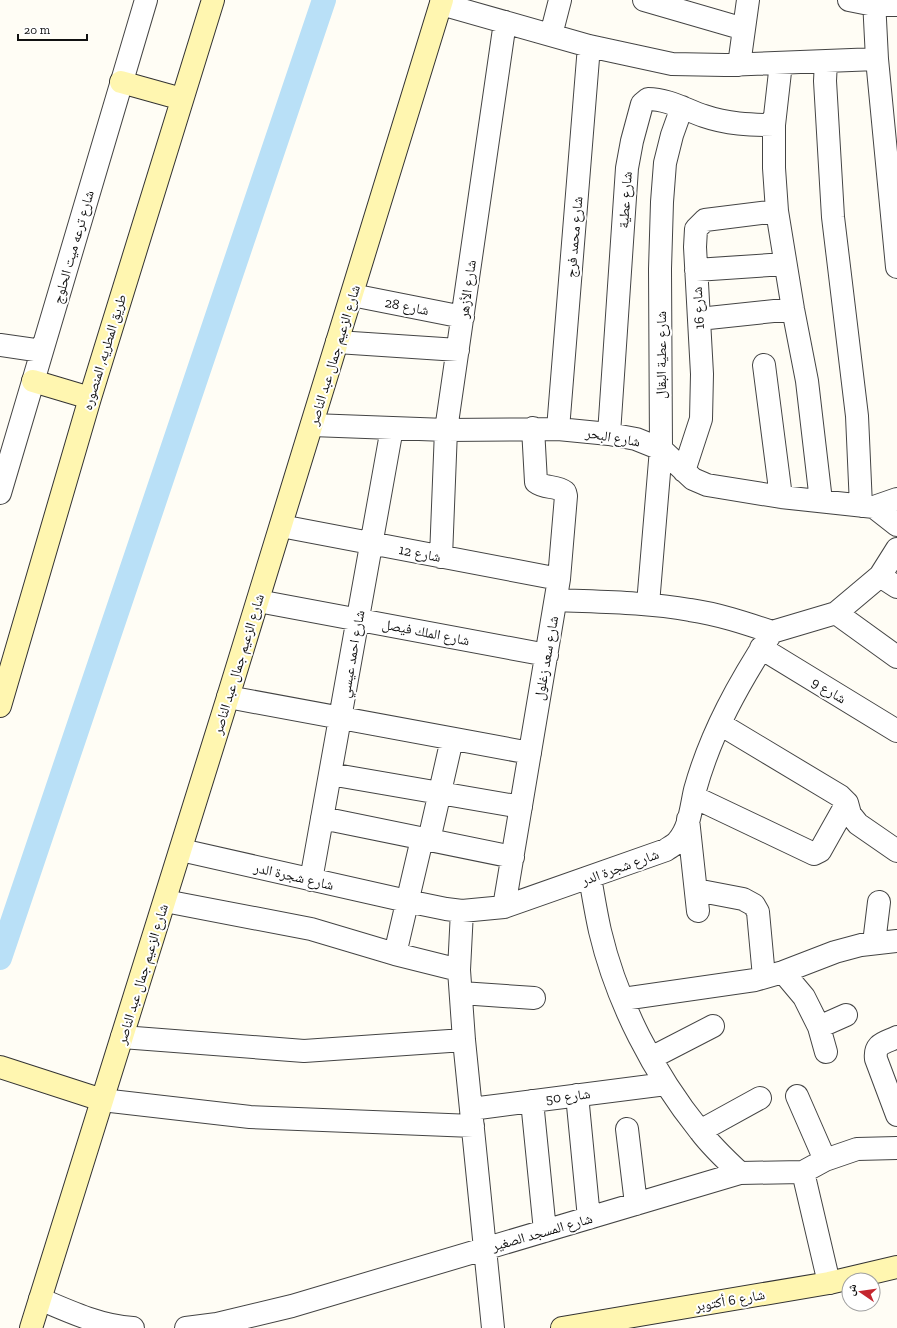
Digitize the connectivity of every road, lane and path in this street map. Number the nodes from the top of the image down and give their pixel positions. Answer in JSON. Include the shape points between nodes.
{"nodes":[{"id":1,"x":146,"y":0,"type":"edge"},
{"id":2,"x":213,"y":0,"type":"edge"},
{"id":3,"x":560,"y":0,"type":"edge"},
{"id":4,"x":644,"y":0,"type":"edge"},
{"id":5,"x":748,"y":0,"type":"edge"},
{"id":6,"x":849,"y":0,"type":"edge"},
{"id":7,"x":442,"y":2,"type":"edge"},
{"id":8,"x":874,"y":2,"type":"edge"},
{"id":9,"x":897,"y":6,"type":"edge"},
{"id":10,"x":505,"y":22,"type":"junction"},
{"id":11,"x":744,"y":29,"type":"junction"},
{"id":12,"x":550,"y":35,"type":"junction"},
{"id":13,"x":589,"y":46,"type":"junction"},
{"id":14,"x":876,"y":59,"type":"junction"},
{"id":15,"x":826,"y":61,"type":"junction"},
{"id":16,"x":781,"y":63,"type":"junction"},
{"id":17,"x":739,"y":65,"type":"junction"},
{"id":18,"x":121,"y":82,"type":"junction"},
{"id":19,"x":182,"y":100,"type":"junction"},
{"id":20,"x":682,"y":107,"type":"junction"},
{"id":21,"x":774,"y":125,"type":"junction"},
{"id":22,"x":777,"y":211,"type":"junction"},
{"id":23,"x":785,"y":264,"type":"junction"},
{"id":24,"x":897,"y":267,"type":"edge"},
{"id":25,"x":696,"y":270,"type":"junction"},
{"id":26,"x":352,"y":295,"type":"junction"},
{"id":27,"x":793,"y":309,"type":"junction"},
{"id":28,"x":463,"y":316,"type":"junction"},
{"id":29,"x":699,"y":319,"type":"junction"},
{"id":30,"x":337,"y":342,"type":"junction"},
{"id":31,"x":0,"y":345,"type":"edge"},
{"id":32,"x":458,"y":350,"type":"junction"},
{"id":33,"x":42,"y":351,"type":"junction"},
{"id":34,"x":764,"y":365,"type":"dead end"},
{"id":35,"x":33,"y":381,"type":"junction"},
{"id":36,"x":90,"y":398,"type":"junction"},
{"id":37,"x":312,"y":425,"type":"junction"},
{"id":38,"x":392,"y":428,"type":"junction"},
{"id":39,"x":533,"y":428,"type":"junction"},
{"id":40,"x":558,"y":429,"type":"junction"},
{"id":41,"x":446,"y":430,"type":"junction"},
{"id":42,"x":609,"y":434,"type":"junction"},
{"id":43,"x":661,"y":449,"type":"junction"},
{"id":44,"x":684,"y":471,"type":"junction"},
{"id":45,"x":0,"y":493,"type":"edge"},
{"id":46,"x":781,"y":497,"type":"junction"},
{"id":47,"x":897,"y":499,"type":"edge"},
{"id":48,"x":821,"y":501,"type":"junction"},
{"id":49,"x":867,"y":506,"type":"junction"},
{"id":50,"x":897,"y":525,"type":"edge"},
{"id":51,"x":281,"y":526,"type":"junction"},
{"id":52,"x":372,"y":544,"type":"junction"},
{"id":53,"x":897,"y":549,"type":"edge"},
{"id":54,"x":441,"y":557,"type":"junction"},
{"id":55,"x":889,"y":581,"type":"edge"},
{"id":56,"x":557,"y":590,"type":"junction"},
{"id":57,"x":258,"y":601,"type":"junction"},
{"id":58,"x":648,"y":604,"type":"junction"},
{"id":59,"x":836,"y":613,"type":"junction"},
{"id":60,"x":358,"y":620,"type":"junction"},
{"id":61,"x":767,"y":640,"type":"junction"},
{"id":62,"x":547,"y":655,"type":"junction"},
{"id":63,"x":897,"y":657,"type":"edge"},
{"id":64,"x":228,"y":697,"type":"junction"},
{"id":65,"x":0,"y":706,"type":"edge"},
{"id":66,"x":340,"y":718,"type":"junction"},
{"id":67,"x":720,"y":724,"type":"junction"},
{"id":68,"x":897,"y":731,"type":"edge"},
{"id":69,"x":452,"y":739,"type":"junction"},
{"id":70,"x":530,"y":753,"type":"junction"},
{"id":71,"x":330,"y":774,"type":"junction"},
{"id":72,"x":440,"y":793,"type":"junction"},
{"id":73,"x":694,"y":797,"type":"junction"},
{"id":74,"x":847,"y":803,"type":"junction"},
{"id":75,"x":521,"y":807,"type":"junction"},
{"id":76,"x":322,"y":818,"type":"junction"},
{"id":77,"x":688,"y":818,"type":"junction"},
{"id":78,"x":426,"y":839,"type":"junction"},
{"id":79,"x":181,"y":850,"type":"junction"},
{"id":80,"x":897,"y":851,"type":"edge"},
{"id":81,"x":513,"y":857,"type":"junction"},
{"id":82,"x":590,"y":877,"type":"junction"},
{"id":83,"x":311,"y":880,"type":"junction"},
{"id":84,"x":165,"y":900,"type":"junction"},
{"id":85,"x":407,"y":901,"type":"junction"},
{"id":86,"x":879,"y":902,"type":"dead end"},
{"id":87,"x":504,"y":907,"type":"junction"},
{"id":88,"x":462,"y":911,"type":"junction"},
{"id":89,"x":897,"y":941,"type":"edge"},
{"id":90,"x":874,"y":943,"type":"junction"},
{"id":91,"x":395,"y":954,"type":"junction"},
{"id":92,"x":459,"y":970,"type":"junction"},
{"id":93,"x":774,"y":975,"type":"junction"},
{"id":94,"x":461,"y":993,"type":"junction"},
{"id":95,"x":534,"y":998,"type":"dead end"},
{"id":96,"x":623,"y":999,"type":"junction"},
{"id":97,"x":846,"y":1015,"type":"dead end"},
{"id":98,"x":713,"y":1026,"type":"dead end"},
{"id":99,"x":819,"y":1027,"type":"junction"},
{"id":100,"x":122,"y":1037,"type":"junction"},
{"id":101,"x":897,"y":1038,"type":"edge"},
{"id":102,"x":464,"y":1040,"type":"junction"},
{"id":103,"x":826,"y":1052,"type":"dead end"},
{"id":104,"x":651,"y":1058,"type":"junction"},
{"id":105,"x":0,"y":1068,"type":"edge"},
{"id":106,"x":666,"y":1084,"type":"junction"},
{"id":107,"x":576,"y":1095,"type":"junction"},
{"id":108,"x":797,"y":1096,"type":"dead end"},
{"id":109,"x":760,"y":1098,"type":"dead end"},
{"id":110,"x":102,"y":1100,"type":"junction"},
{"id":111,"x":532,"y":1101,"type":"junction"},
{"id":112,"x":897,"y":1115,"type":"edge"},
{"id":113,"x":472,"y":1117,"type":"junction"},
{"id":114,"x":628,"y":1129,"type":"dead end"},
{"id":115,"x":700,"y":1131,"type":"junction"},
{"id":116,"x":897,"y":1148,"type":"edge"},
{"id":117,"x":824,"y":1160,"type":"junction"},
{"id":118,"x":803,"y":1172,"type":"junction"},
{"id":119,"x":740,"y":1173,"type":"junction"},
{"id":120,"x":636,"y":1204,"type":"junction"},
{"id":121,"x":589,"y":1218,"type":"junction"},
{"id":122,"x":545,"y":1231,"type":"junction"},
{"id":123,"x":485,"y":1249,"type":"junction"},
{"id":124,"x":897,"y":1266,"type":"edge"},
{"id":125,"x":829,"y":1283,"type":"junction"},
{"id":126,"x":40,"y":1300,"type":"junction"},
{"id":127,"x":598,"y":1325,"type":"edge"},
{"id":128,"x":31,"y":1328,"type":"edge"},
{"id":129,"x":134,"y":1328,"type":"edge"},
{"id":130,"x":186,"y":1328,"type":"edge"},
{"id":131,"x":493,"y":1328,"type":"edge"},
{"id":132,"x":562,"y":1328,"type":"edge"}],
"edges":[{"from":1,"to":18,"type":"street","name":"شارع ترعه ميت الحلوج"},
{"from":2,"to":19,"type":"street","name":"طريق المطريه, المنصوره"},
{"from":3,"to":12,"type":"street"},
{"from":4,"to":11,"type":"street"},
{"from":5,"to":11,"type":"street"},
{"from":6,"to":8,"type":"street"},
{"from":7,"to":10,"type":"street"},
{"from":7,"to":26,"type":"street","name":"شارع الزعيم جمال عبد الناصر"},
{"from":8,"to":9,"type":"street"},
{"from":8,"to":14,"type":"street"},
{"from":10,"to":12,"type":"street"},
{"from":10,"to":28,"type":"street","name":"شارع الأزهر"},
{"from":11,"to":17,"type":"street"},
{"from":12,"to":13,"type":"street"},
{"from":13,"to":17,"type":"street","via":[[672,64]]},
{"from":13,"to":40,"type":"street","name":"شارع محمد فرج"},
{"from":14,"to":15,"type":"street"},
{"from":14,"to":24,"type":"street"},
{"from":15,"to":16,"type":"street"},
{"from":15,"to":49,"type":"street","via":[[833,217]]},
{"from":16,"to":17,"type":"street"},
{"from":16,"to":21,"type":"street"},
{"from":18,"to":19,"type":"street"},
{"from":18,"to":33,"type":"street","name":"شارع ترعه ميت الحلوج"},
{"from":19,"to":36,"type":"street","name":"طريق المطريه, المنصوره"},
{"from":20,"to":21,"type":"street","name":"شارع عطية","via":[[727,122],[751,126]]},
{"from":20,"to":42,"type":"street","name":"شارع عطية","via":[[648,99],[642,104],[632,140],[627,168]]},
{"from":20,"to":43,"type":"street","name":"شارع عطية البقال","via":[[665,163],[662,202]]},
{"from":21,"to":22,"type":"street"},
{"from":22,"to":23,"type":"street"},
{"from":22,"to":25,"type":"street","name":"شارع 16","via":[[705,220],[696,229]]},
{"from":23,"to":25,"type":"street"},
{"from":23,"to":27,"type":"street"},
{"from":25,"to":29,"type":"street","name":"شارع 16"},
{"from":26,"to":28,"type":"street","name":"شارع 28"},
{"from":26,"to":30,"type":"street","name":"شارع الزعيم جمال عبد الناصر"},
{"from":27,"to":29,"type":"street"},
{"from":27,"to":48,"type":"street","via":[[807,381]]},
{"from":28,"to":32,"type":"street","name":"شارع الأزهر"},
{"from":29,"to":44,"type":"street","name":"شارع 16","via":[[701,419]]},
{"from":30,"to":32,"type":"street"},
{"from":30,"to":37,"type":"street","name":"شارع الزعيم جمال عبد الناصر"},
{"from":31,"to":33,"type":"street"},
{"from":32,"to":41,"type":"street","name":"شارع الأزهر"},
{"from":33,"to":35,"type":"street","name":"شارع ترعه ميت الحلوج"},
{"from":34,"to":46,"type":"street"},
{"from":35,"to":36,"type":"street"},
{"from":35,"to":45,"type":"street","name":"شارع ترعه ميت الحلوج"},
{"from":36,"to":65,"type":"street","name":"طريق المطريه, المنصوره"},
{"from":37,"to":38,"type":"street","name":"شارع البحر"},
{"from":37,"to":51,"type":"street","name":"شارع الزعيم جمال عبد الناصر"},
{"from":38,"to":41,"type":"street","name":"شارع البحر"},
{"from":38,"to":52,"type":"street","name":"شارع احمد عيسي"},
{"from":39,"to":40,"type":"street","name":"شارع البحر"},
{"from":39,"to":41,"type":"street","name":"شارع البحر"},
{"from":39,"to":56,"type":"street","name":"شارع سعد زغلول","via":[[536,482],[560,488],[566,496]]},
{"from":40,"to":42,"type":"street","name":"شارع البحر"},
{"from":41,"to":54,"type":"street","name":"شارع الأزهر"},
{"from":42,"to":43,"type":"street","name":"شارع البحر","via":[[636,439]]},
{"from":43,"to":44,"type":"street","name":"شارع البحر"},
{"from":43,"to":58,"type":"street","name":"شارع عطية البقال"},
{"from":44,"to":46,"type":"street","name":"شارع البحر","via":[[693,479],[707,485]]},
{"from":46,"to":48,"type":"street","name":"شارع البحر"},
{"from":47,"to":49,"type":"street","name":"شارع البحر"},
{"from":48,"to":49,"type":"street","name":"شارع البحر"},
{"from":49,"to":50,"type":"street"},
{"from":51,"to":52,"type":"street","name":"شارع 12"},
{"from":51,"to":57,"type":"street","name":"شارع الزعيم جمال عبد الناصر"},
{"from":52,"to":54,"type":"street","name":"شارع 12"},
{"from":52,"to":60,"type":"street","name":"شارع احمد عيسي"},
{"from":53,"to":55,"type":"street"},
{"from":54,"to":56,"type":"street","name":"شارع 12"},
{"from":55,"to":59,"type":"street"},
{"from":56,"to":58,"type":"street"},
{"from":56,"to":62,"type":"street","name":"شارع سعد زغلول"},
{"from":57,"to":60,"type":"street","name":"شارع الملك فيصل"},
{"from":57,"to":64,"type":"street","name":"شارع الزعيم جمال عبد الناصر"},
{"from":58,"to":61,"type":"street","via":[[732,618]]},
{"from":59,"to":61,"type":"street"},
{"from":59,"to":63,"type":"street"},
{"from":60,"to":62,"type":"street","name":"شارع الملك فيصل"},
{"from":60,"to":66,"type":"street","name":"شارع احمد عيسي"},
{"from":61,"to":67,"type":"street","name":"شارع شجرة الدر","via":[[734,694]]},
{"from":61,"to":68,"type":"street","name":"شارع 9"},
{"from":62,"to":70,"type":"street","name":"شارع سعد زغلول"},
{"from":64,"to":66,"type":"street"},
{"from":64,"to":79,"type":"street","name":"شارع الزعيم جمال عبد الناصر"},
{"from":66,"to":69,"type":"street"},
{"from":66,"to":71,"type":"street","name":"شارع احمد عيسي"},
{"from":67,"to":73,"type":"street","name":"شارع شجرة الدر","via":[[707,754]]},
{"from":67,"to":74,"type":"street","via":[[840,796]]},
{"from":69,"to":70,"type":"street"},
{"from":69,"to":72,"type":"street"},
{"from":70,"to":75,"type":"street","name":"شارع سعد زغلول"},
{"from":71,"to":72,"type":"street"},
{"from":71,"to":76,"type":"street","name":"شارع احمد عيسي"},
{"from":72,"to":75,"type":"street"},
{"from":72,"to":78,"type":"street"},
{"from":73,"to":74,"type":"street","via":[[814,854],[820,851]]},
{"from":73,"to":77,"type":"street","name":"شارع شجرة الدر"},
{"from":74,"to":80,"type":"street","via":[[850,814],[858,824]]},
{"from":75,"to":81,"type":"street","name":"شارع سعد زغلول"},
{"from":76,"to":78,"type":"street"},
{"from":76,"to":83,"type":"street","name":"شارع احمد عيسي"},
{"from":77,"to":82,"type":"street","name":"شارع شجرة الدر","via":[[685,831],[678,842],[666,850]]},
{"from":77,"to":93,"type":"street","via":[[697,901],[743,899],[754,905]]},
{"from":78,"to":81,"type":"street"},
{"from":78,"to":85,"type":"street"},
{"from":79,"to":83,"type":"street","name":"شارع شجرة الدر"},
{"from":79,"to":84,"type":"street","name":"شارع الزعيم جمال عبد الناصر"},
{"from":81,"to":87,"type":"street","name":"شارع سعد زغلول"},
{"from":82,"to":87,"type":"street","name":"شارع شجرة الدر"},
{"from":82,"to":96,"type":"street","via":[[600,932]]},
{"from":83,"to":85,"type":"street","name":"شارع شجرة الدر"},
{"from":84,"to":91,"type":"street","via":[[311,929]]},
{"from":84,"to":100,"type":"street","name":"شارع الزعيم جمال عبد الناصر"},
{"from":85,"to":88,"type":"street","name":"شارع شجرة الدر"},
{"from":85,"to":91,"type":"street"},
{"from":86,"to":90,"type":"street"},
{"from":87,"to":88,"type":"street","name":"شارع شجرة الدر"},
{"from":88,"to":92,"type":"street"},
{"from":89,"to":90,"type":"street"},
{"from":90,"to":93,"type":"street","via":[[835,952]]},
{"from":91,"to":92,"type":"street"},
{"from":92,"to":94,"type":"street"},
{"from":93,"to":96,"type":"street"},
{"from":93,"to":99,"type":"street","via":[[804,997]]},
{"from":94,"to":95,"type":"street"},
{"from":94,"to":102,"type":"street"},
{"from":96,"to":104,"type":"street"},
{"from":97,"to":99,"type":"street"},
{"from":98,"to":104,"type":"street"},
{"from":99,"to":103,"type":"street"},
{"from":100,"to":102,"type":"street","via":[[304,1051]]},
{"from":100,"to":110,"type":"street","name":"شارع الزعيم جمال عبد الناصر"},
{"from":101,"to":112,"type":"street","via":[[879,1046],[875,1053]]},
{"from":102,"to":113,"type":"street"},
{"from":104,"to":106,"type":"street"},
{"from":105,"to":110,"type":"street"},
{"from":106,"to":107,"type":"street","name":"شارع 50"},
{"from":106,"to":115,"type":"street"},
{"from":107,"to":111,"type":"street","name":"شارع 50"},
{"from":107,"to":121,"type":"street"},
{"from":108,"to":117,"type":"street"},
{"from":109,"to":115,"type":"street"},
{"from":110,"to":113,"type":"street","name":"شارع 50","via":[[250,1118]]},
{"from":110,"to":126,"type":"street","name":"شارع الزعيم جمال عبد الناصر"},
{"from":111,"to":113,"type":"street","name":"شارع 50"},
{"from":111,"to":122,"type":"street"},
{"from":113,"to":123,"type":"street"},
{"from":114,"to":120,"type":"street"},
{"from":115,"to":119,"type":"street"},
{"from":116,"to":117,"type":"street","name":"شارع المسجد الصغير","via":[[857,1149]]},
{"from":117,"to":118,"type":"street","name":"شارع المسجد الصغير"},
{"from":118,"to":119,"type":"street","name":"شارع المسجد الصغير"},
{"from":118,"to":125,"type":"street"},
{"from":119,"to":120,"type":"street","name":"شارع المسجد الصغير"},
{"from":120,"to":121,"type":"street","name":"شارع المسجد الصغير"},
{"from":121,"to":122,"type":"street","name":"شارع المسجد الصغير"},
{"from":122,"to":123,"type":"street","name":"شارع المسجد الصغير"},
{"from":123,"to":130,"type":"street","name":"شارع المسجد الصغير","via":[[292,1306],[217,1324]]},
{"from":123,"to":131,"type":"street"},
{"from":124,"to":125,"type":"street","name":"شارع 6 أكتوبر"},
{"from":125,"to":127,"type":"street","name":"شارع 6 أكتوبر"},
{"from":126,"to":128,"type":"street","name":"شارع الزعيم جمال عبد الناصر"},
{"from":126,"to":129,"type":"street","via":[[80,1317]]},
{"from":127,"to":132,"type":"street","name":"شارع 6 أكتوبر"}]}
